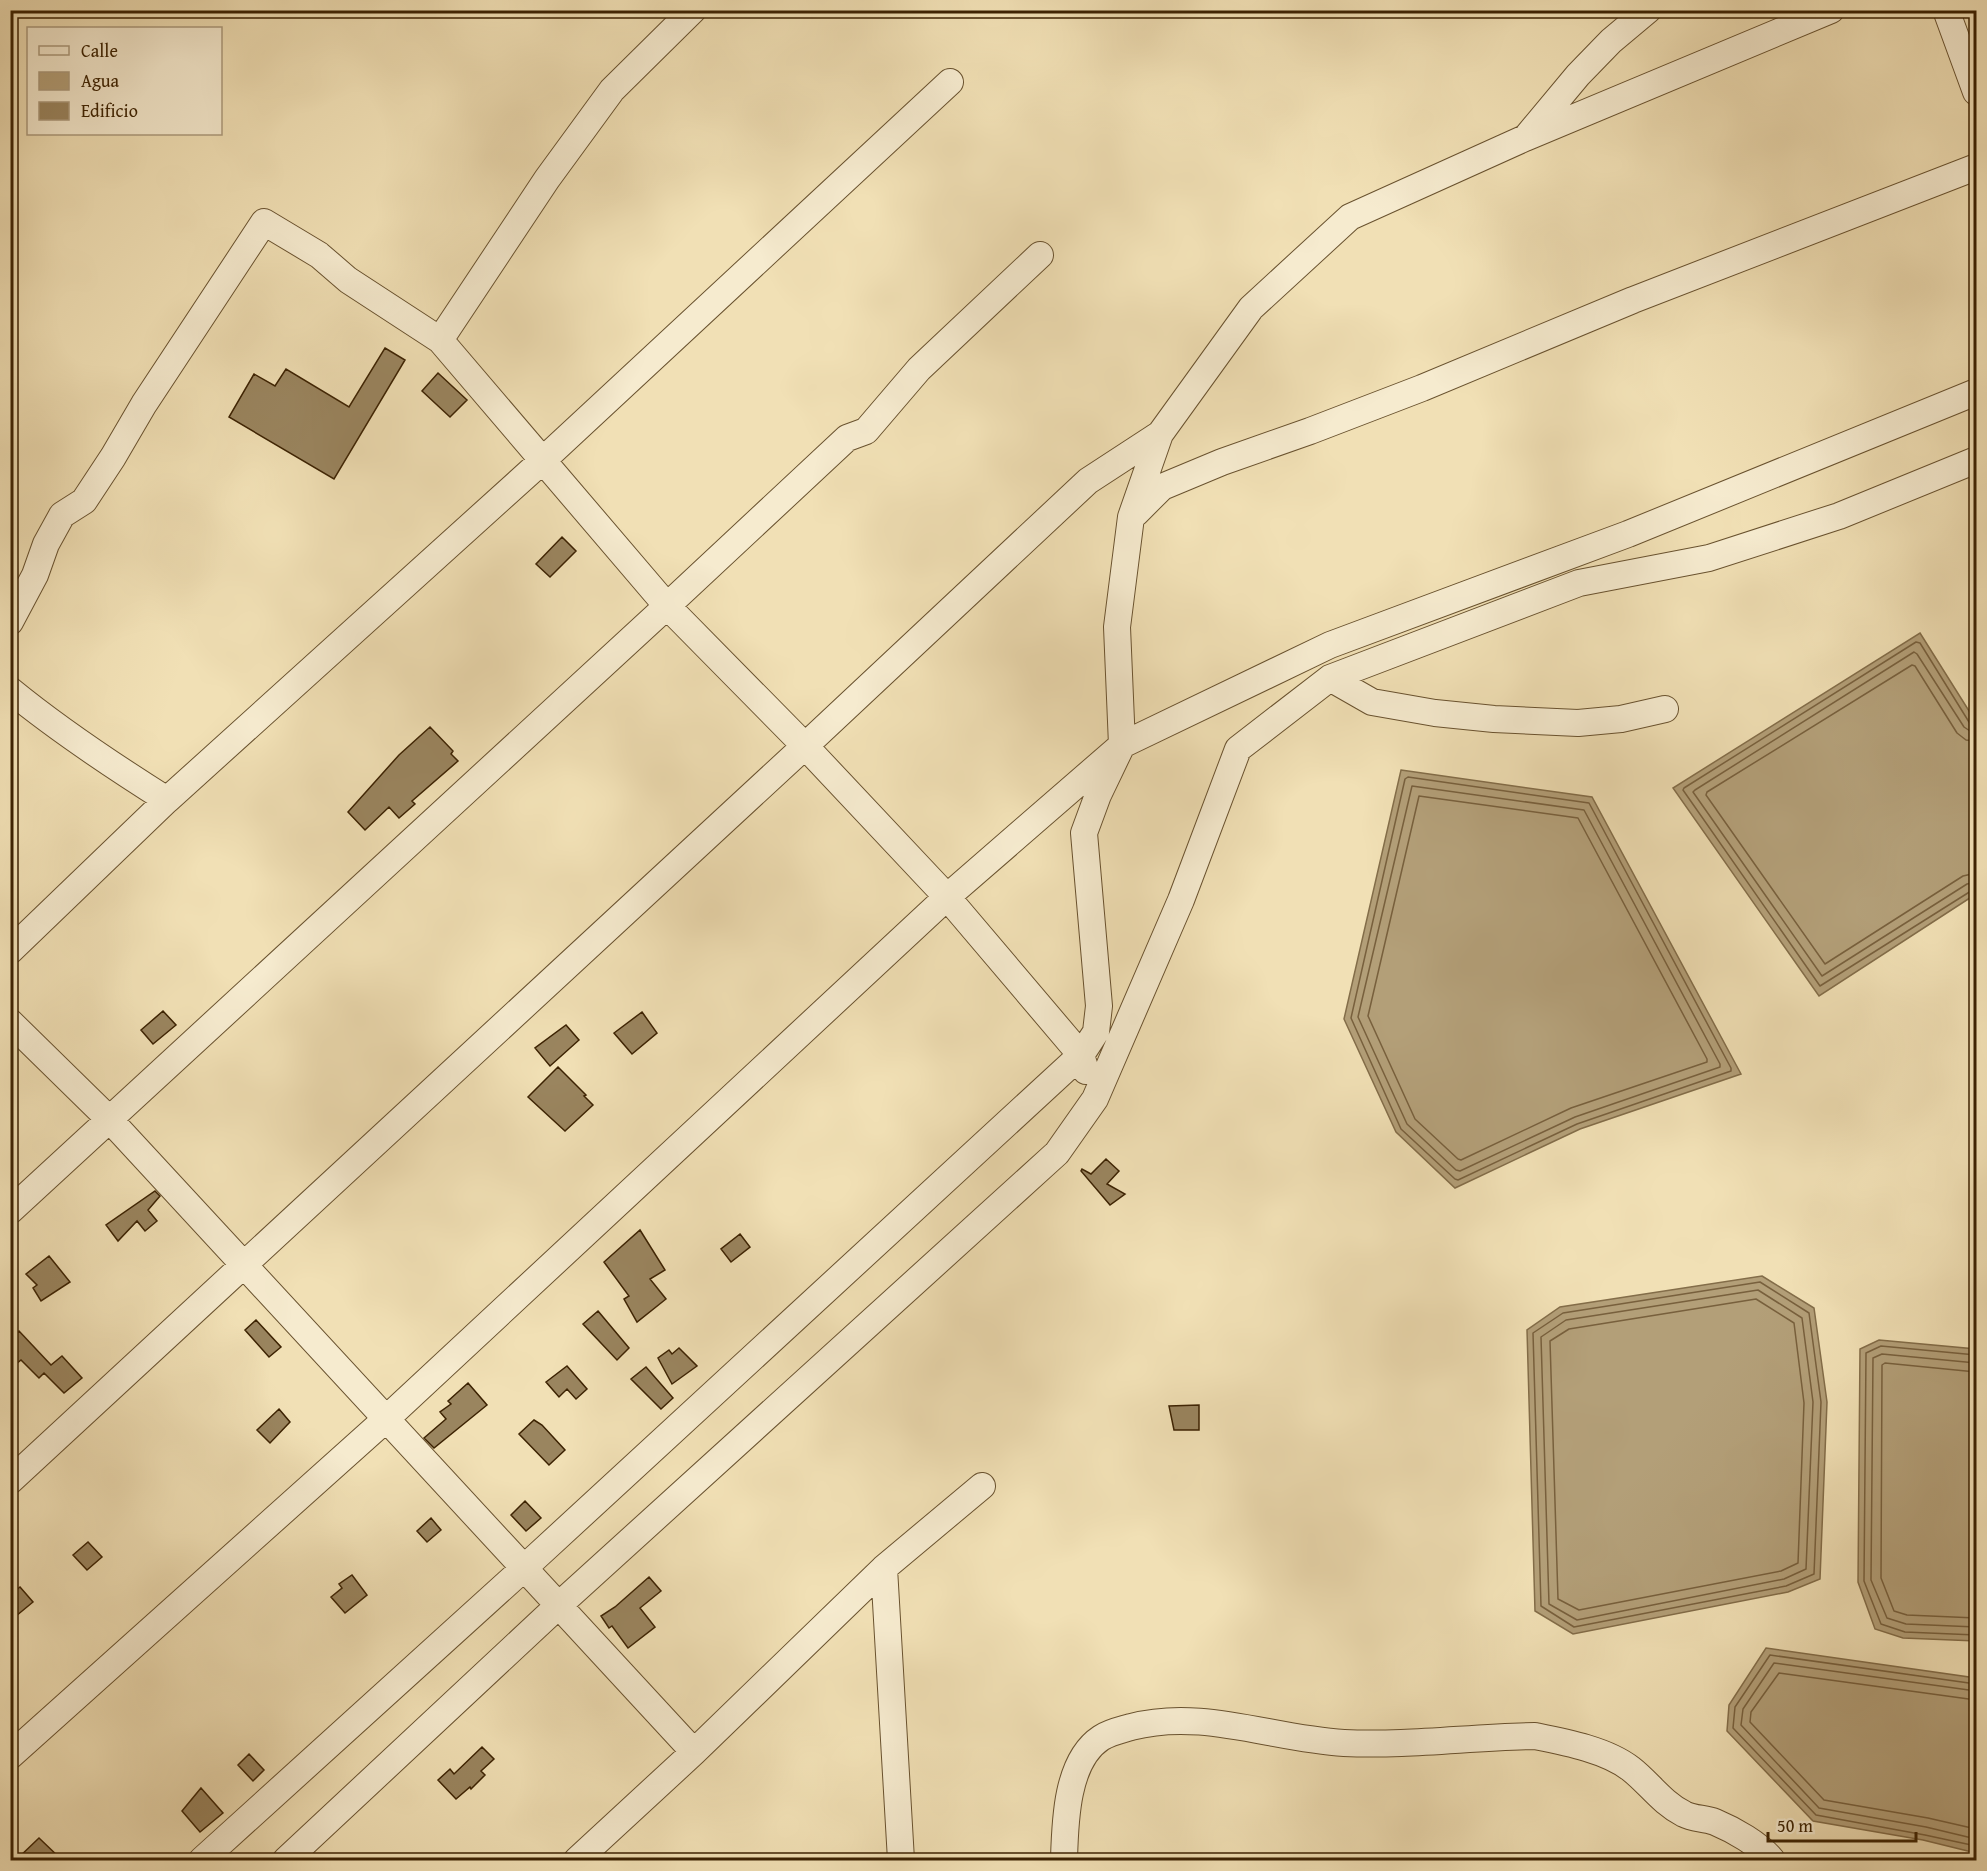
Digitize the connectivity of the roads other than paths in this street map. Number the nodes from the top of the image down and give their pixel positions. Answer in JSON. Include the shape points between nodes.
{"nodes":[{"id":1,"x":693,"y":10,"type":"edge"},
{"id":2,"x":1648,"y":10,"type":"edge"},
{"id":3,"x":1831,"y":10,"type":"edge"},
{"id":4,"x":1946,"y":10,"type":"edge"},
{"id":5,"x":950,"y":82,"type":"dead end"},
{"id":6,"x":1977,"y":92,"type":"edge"},
{"id":7,"x":1525,"y":138,"type":"junction"},
{"id":8,"x":1977,"y":167,"type":"edge"},
{"id":9,"x":1040,"y":255,"type":"dead end"},
{"id":10,"x":440,"y":340,"type":"junction"},
{"id":11,"x":1977,"y":392,"type":"edge"},
{"id":12,"x":1160,"y":434,"type":"junction"},
{"id":13,"x":1977,"y":460,"type":"edge"},
{"id":14,"x":542,"y":461,"type":"junction"},
{"id":15,"x":1131,"y":517,"type":"junction"},
{"id":16,"x":667,"y":606,"type":"junction"},
{"id":17,"x":10,"y":622,"type":"edge"},
{"id":18,"x":1330,"y":678,"type":"junction"},
{"id":19,"x":10,"y":690,"type":"edge"},
{"id":20,"x":1665,"y":709,"type":"dead end"},
{"id":21,"x":1122,"y":745,"type":"junction"},
{"id":22,"x":805,"y":746,"type":"junction"},
{"id":23,"x":167,"y":800,"type":"junction"},
{"id":24,"x":947,"y":897,"type":"junction"},
{"id":25,"x":10,"y":951,"type":"edge"},
{"id":26,"x":10,"y":1022,"type":"edge"},
{"id":27,"x":1081,"y":1055,"type":"junction"},
{"id":28,"x":1095,"y":1099,"type":"junction"},
{"id":29,"x":110,"y":1120,"type":"junction"},
{"id":30,"x":10,"y":1211,"type":"edge"},
{"id":31,"x":244,"y":1265,"type":"junction"},
{"id":32,"x":386,"y":1419,"type":"junction"},
{"id":33,"x":10,"y":1481,"type":"edge"},
{"id":34,"x":982,"y":1486,"type":"dead end"},
{"id":35,"x":884,"y":1568,"type":"junction"},
{"id":36,"x":524,"y":1569,"type":"junction"},
{"id":37,"x":558,"y":1606,"type":"junction"},
{"id":38,"x":694,"y":1752,"type":"junction"},
{"id":39,"x":10,"y":1756,"type":"edge"},
{"id":40,"x":202,"y":1860,"type":"edge"},
{"id":41,"x":286,"y":1860,"type":"edge"},
{"id":42,"x":577,"y":1860,"type":"edge"},
{"id":43,"x":901,"y":1860,"type":"edge"},
{"id":44,"x":1064,"y":1860,"type":"edge"},
{"id":45,"x":1772,"y":1860,"type":"edge"}],
"edges":[{"from":1,"to":10,"type":"street","via":[[612,90],[547,179]]},
{"from":2,"to":7,"type":"street","via":[[1611,40]]},
{"from":3,"to":7,"type":"street"},
{"from":4,"to":6,"type":"street"},
{"from":5,"to":14,"type":"street"},
{"from":7,"to":12,"type":"street","via":[[1350,217],[1251,308]]},
{"from":8,"to":15,"type":"street","via":[[1162,487]]},
{"from":9,"to":16,"type":"street","via":[[919,369],[866,431],[847,438]]},
{"from":10,"to":14,"type":"street"},
{"from":10,"to":17,"type":"street","via":[[348,280],[319,255],[264,222],[84,501],[62,515]]},
{"from":11,"to":21,"type":"street","via":[[1628,534],[1330,645]]},
{"from":12,"to":15,"type":"street"},
{"from":12,"to":22,"type":"street","via":[[1088,481]]},
{"from":13,"to":18,"type":"street","via":[[1839,516],[1709,558],[1579,583]]},
{"from":14,"to":16,"type":"street"},
{"from":14,"to":23,"type":"street"},
{"from":15,"to":21,"type":"street","via":[[1116,627]]},
{"from":16,"to":22,"type":"street"},
{"from":16,"to":29,"type":"street"},
{"from":18,"to":20,"type":"street","via":[[1372,702],[1494,719],[1578,723]]},
{"from":18,"to":28,"type":"street","via":[[1238,749],[1181,900]]},
{"from":19,"to":23,"type":"street","via":[[86,748]]},
{"from":21,"to":24,"type":"street"},
{"from":21,"to":27,"type":"street","via":[[1084,833],[1099,1006],[1096,1032]]},
{"from":22,"to":24,"type":"street"},
{"from":22,"to":31,"type":"street"},
{"from":23,"to":25,"type":"street"},
{"from":24,"to":27,"type":"street"},
{"from":24,"to":32,"type":"street"},
{"from":26,"to":29,"type":"street"},
{"from":27,"to":28,"type":"street"},
{"from":27,"to":36,"type":"street"},
{"from":28,"to":37,"type":"street","via":[[1057,1153]]},
{"from":29,"to":30,"type":"street"},
{"from":29,"to":31,"type":"street"},
{"from":31,"to":32,"type":"street"},
{"from":31,"to":33,"type":"street"},
{"from":32,"to":36,"type":"street"},
{"from":32,"to":39,"type":"street"},
{"from":34,"to":35,"type":"street"},
{"from":35,"to":38,"type":"street"},
{"from":35,"to":43,"type":"street"},
{"from":36,"to":37,"type":"street"},
{"from":36,"to":40,"type":"street"},
{"from":37,"to":38,"type":"street"},
{"from":37,"to":41,"type":"street"},
{"from":38,"to":42,"type":"street"},
{"from":44,"to":45,"type":"street","via":[[1071,1791],[1090,1748],[1117,1731],[1190,1720],[1341,1743],[1535,1736],[1557,1741],[1602,1754],[1630,1768],[1685,1815],[1714,1821]]}]}
